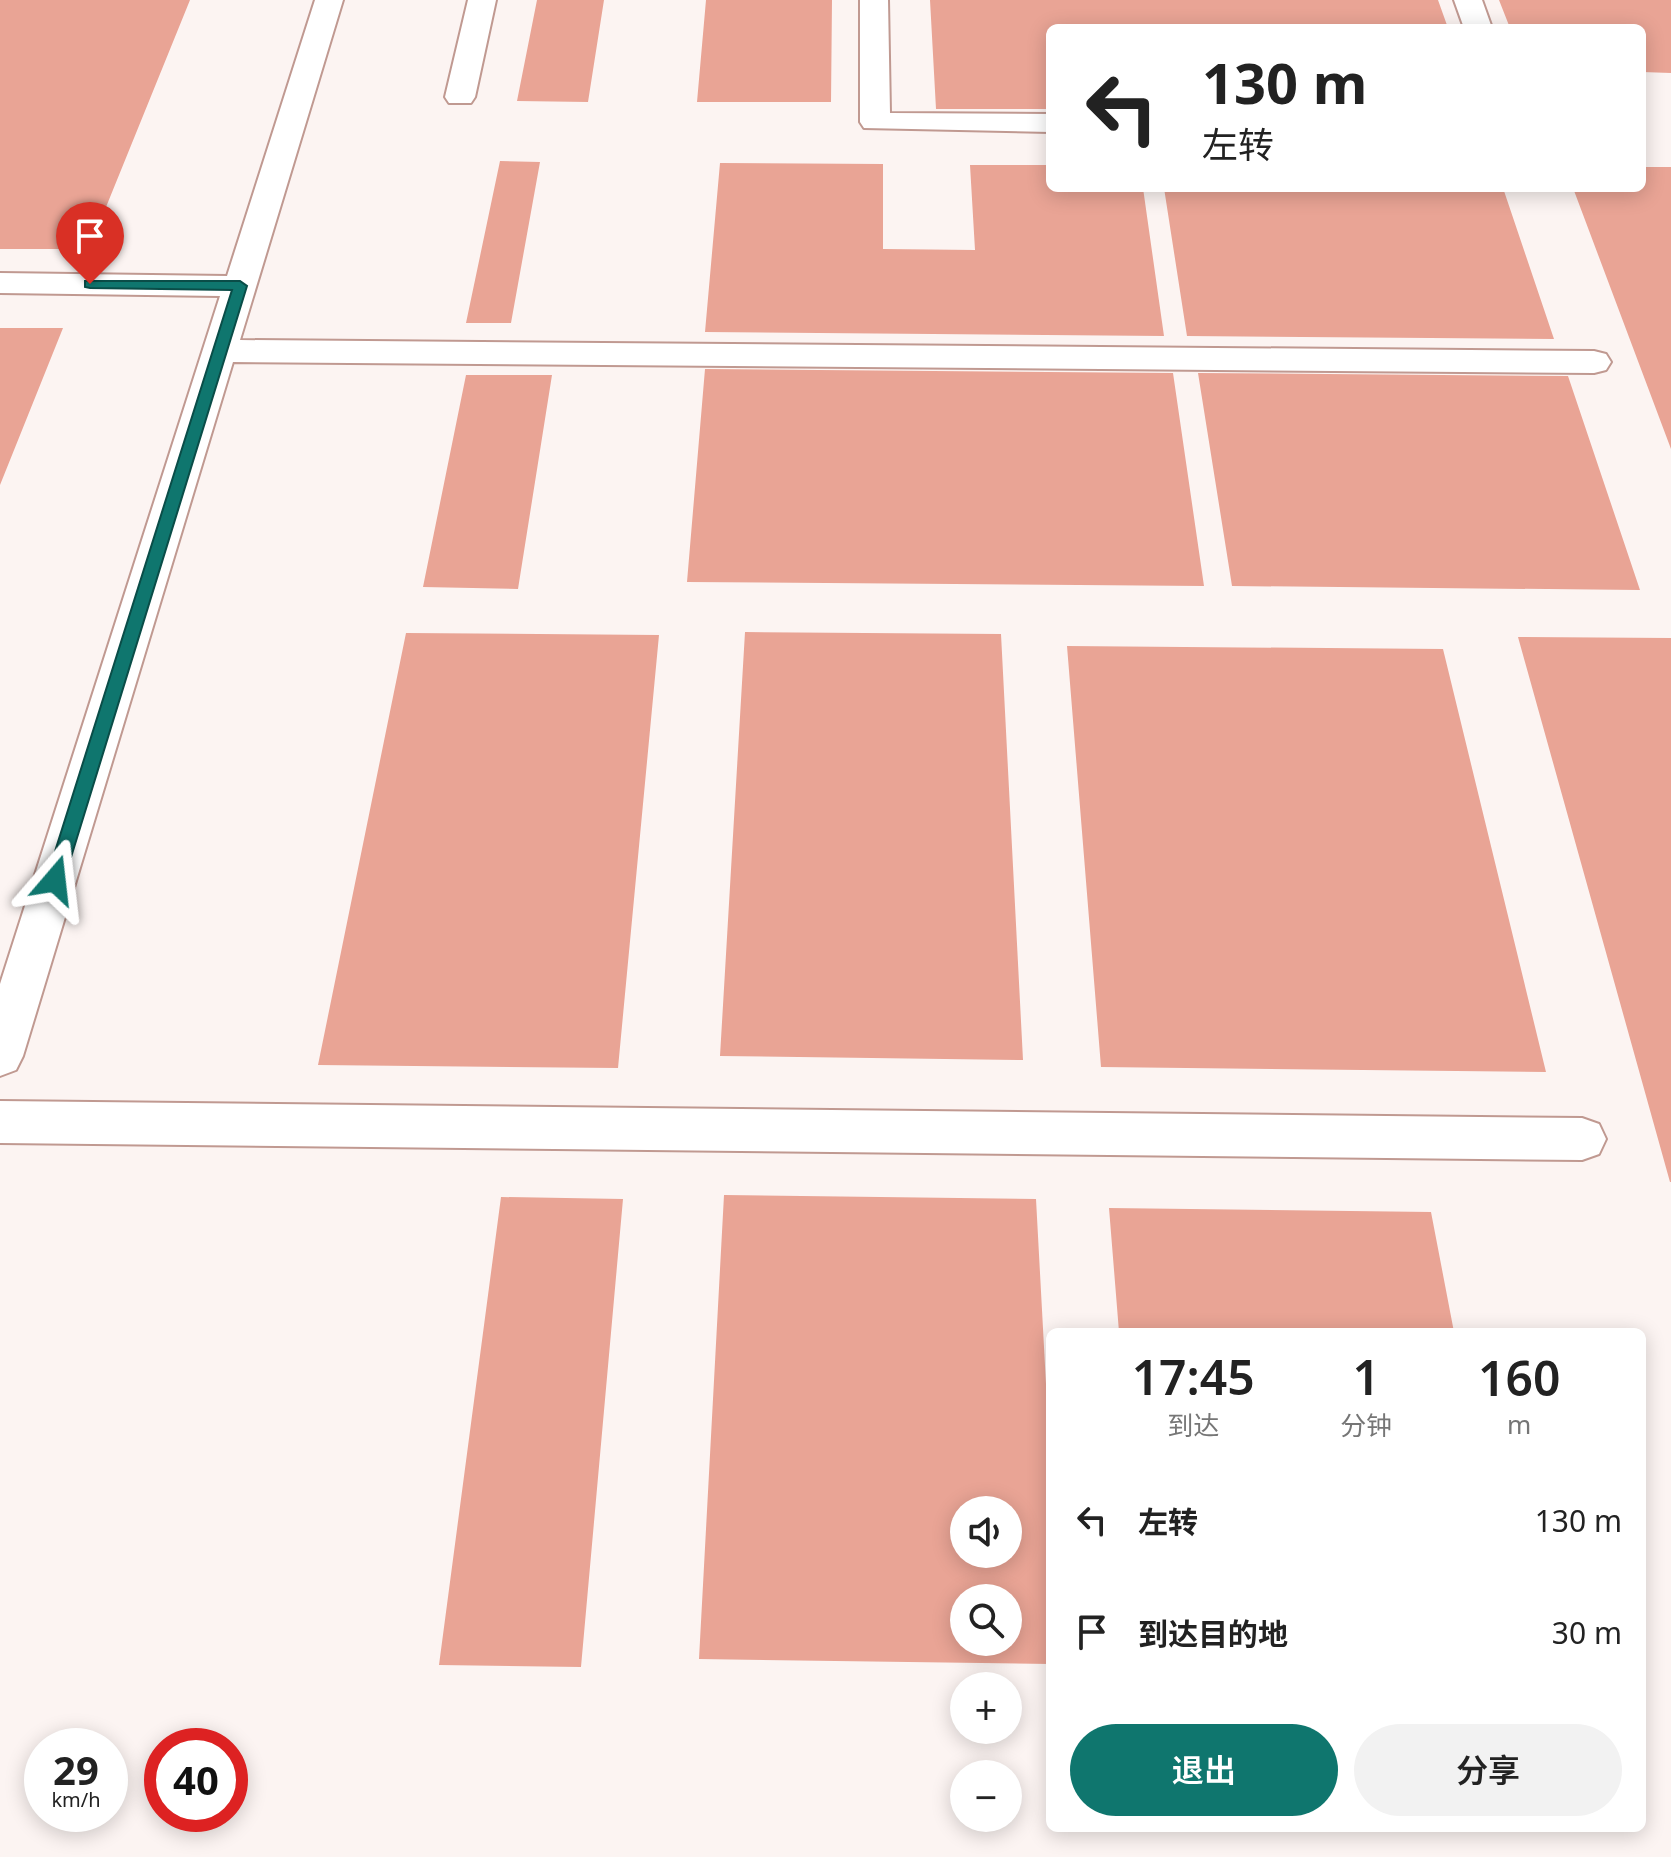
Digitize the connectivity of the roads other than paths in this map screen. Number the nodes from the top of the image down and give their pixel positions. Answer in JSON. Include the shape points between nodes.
{"nodes":[{"id":1,"x":329,"y":0,"type":"edge"},
{"id":2,"x":482,"y":0,"type":"edge"},
{"id":3,"x":874,"y":0,"type":"edge"},
{"id":4,"x":1468,"y":0,"type":"edge"},
{"id":5,"x":1477,"y":24,"type":"edge"},
{"id":6,"x":460,"y":97,"type":"dead end"},
{"id":7,"x":1046,"y":123,"type":"edge"},
{"id":8,"x":0,"y":283,"type":"edge"},
{"id":9,"x":240,"y":286,"type":"junction"},
{"id":10,"x":220,"y":351,"type":"junction"},
{"id":11,"x":1594,"y":362,"type":"dead end"},
{"id":12,"x":0,"y":1056,"type":"edge"},
{"id":13,"x":0,"y":1122,"type":"edge"},
{"id":14,"x":1582,"y":1139,"type":"dead end"}],
"edges":[{"from":1,"to":9,"type":"street"},
{"from":2,"to":6,"type":"street"},
{"from":3,"to":7,"type":"street","via":[[875,122]]},
{"from":4,"to":5,"type":"street"},
{"from":8,"to":9,"type":"street"},
{"from":9,"to":10,"type":"street"},
{"from":10,"to":11,"type":"street"},
{"from":10,"to":12,"type":"street"},
{"from":13,"to":14,"type":"street"}]}
